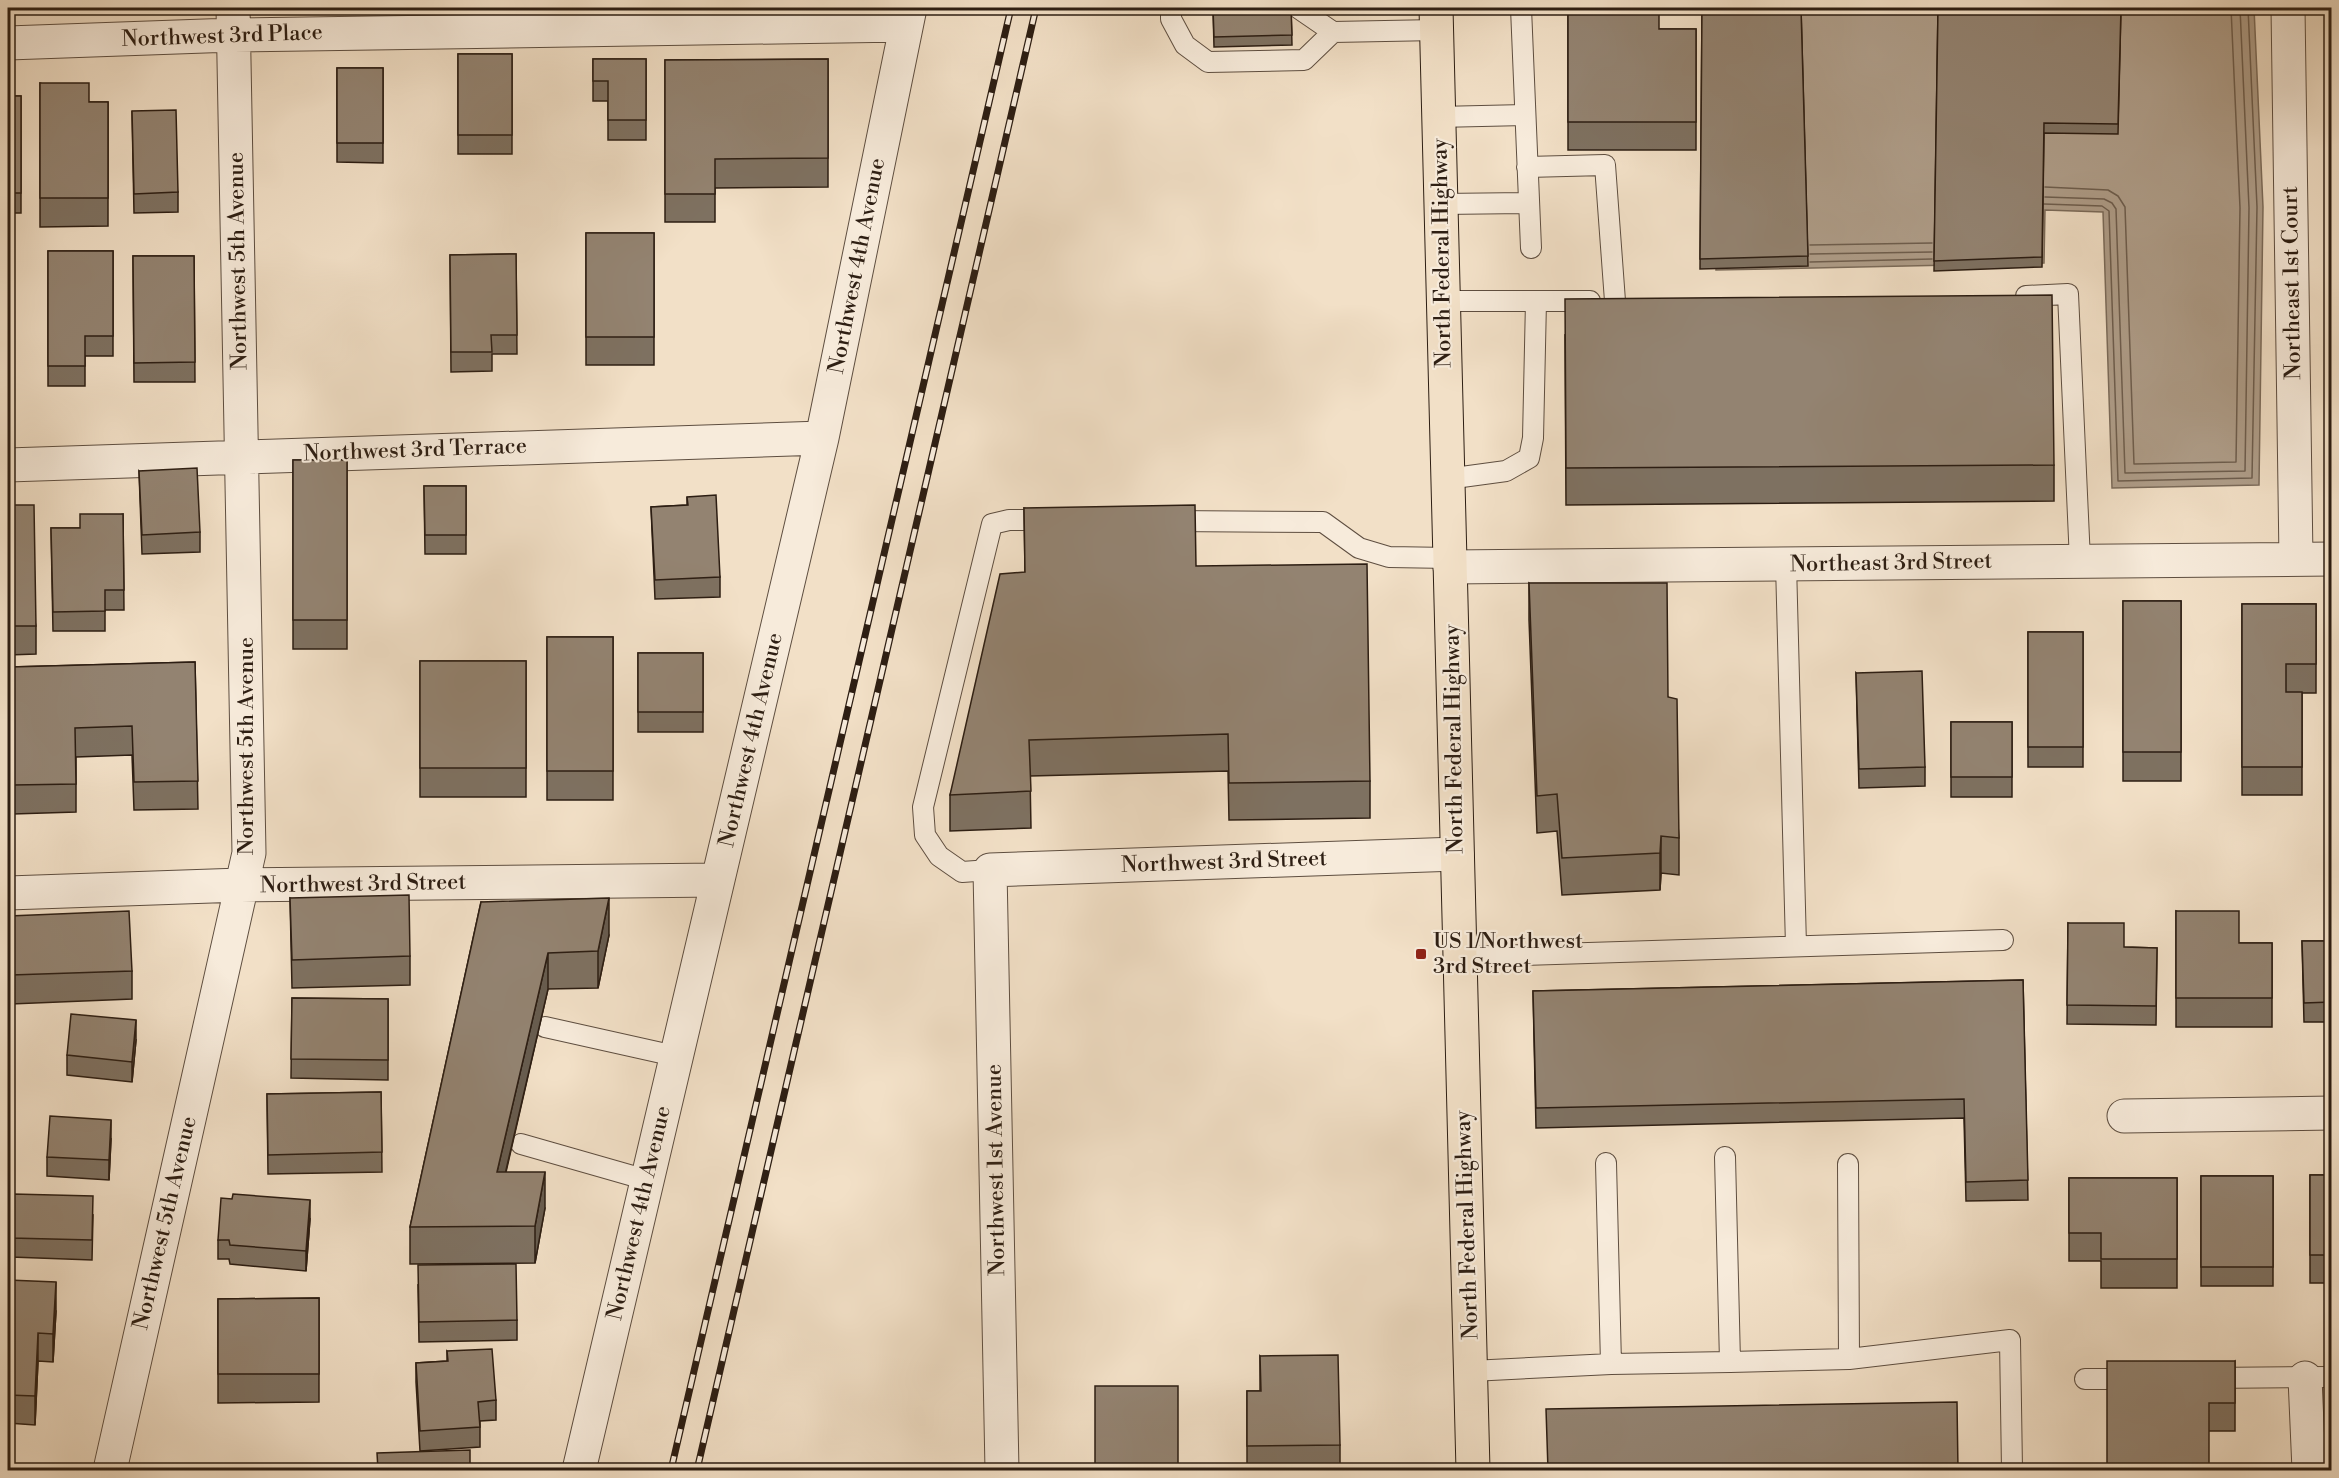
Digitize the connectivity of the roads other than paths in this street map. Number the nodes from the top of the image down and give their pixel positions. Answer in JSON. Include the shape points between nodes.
{"nodes":[{"id":1,"x":1171,"y":8,"type":"edge"},
{"id":2,"x":1298,"y":8,"type":"edge"},
{"id":3,"x":1521,"y":8,"type":"edge"},
{"id":4,"x":2288,"y":8,"type":"edge"},
{"id":5,"x":908,"y":16,"type":"edge"},
{"id":6,"x":1436,"y":19,"type":"edge"},
{"id":7,"x":233,"y":21,"type":"edge"},
{"id":8,"x":1333,"y":32,"type":"junction"},
{"id":9,"x":8,"y":43,"type":"edge"},
{"id":10,"x":1525,"y":115,"type":"junction"},
{"id":11,"x":1438,"y":117,"type":"junction"},
{"id":12,"x":1527,"y":167,"type":"junction"},
{"id":13,"x":1529,"y":203,"type":"junction"},
{"id":14,"x":1441,"y":204,"type":"junction"},
{"id":15,"x":1531,"y":248,"type":"dead end"},
{"id":16,"x":2010,"y":297,"type":"edge"},
{"id":17,"x":1443,"y":301,"type":"junction"},
{"id":18,"x":1536,"y":301,"type":"junction"},
{"id":19,"x":1615,"y":301,"type":"junction"},
{"id":20,"x":1637,"y":305,"type":"edge"},
{"id":21,"x":822,"y":438,"type":"junction"},
{"id":22,"x":243,"y":456,"type":"junction"},
{"id":23,"x":8,"y":465,"type":"edge"},
{"id":24,"x":1447,"y":479,"type":"junction"},
{"id":25,"x":1067,"y":520,"type":"edge"},
{"id":26,"x":1149,"y":521,"type":"edge"},
{"id":27,"x":2296,"y":559,"type":"junction"},
{"id":28,"x":2331,"y":559,"type":"edge"},
{"id":29,"x":2080,"y":561,"type":"junction"},
{"id":30,"x":1450,"y":563,"type":"junction"},
{"id":31,"x":1786,"y":564,"type":"junction"},
{"id":32,"x":1457,"y":854,"type":"junction"},
{"id":33,"x":990,"y":870,"type":"junction"},
{"id":34,"x":718,"y":880,"type":"junction"},
{"id":35,"x":241,"y":885,"type":"junction"},
{"id":36,"x":8,"y":893,"type":"edge"},
{"id":37,"x":2003,"y":940,"type":"dead end"},
{"id":38,"x":1796,"y":946,"type":"junction"},
{"id":39,"x":1460,"y":957,"type":"junction"},
{"id":40,"x":545,"y":1027,"type":"dead end"},
{"id":41,"x":675,"y":1056,"type":"junction"},
{"id":42,"x":2331,"y":1113,"type":"edge"},
{"id":43,"x":2124,"y":1116,"type":"dead end"},
{"id":44,"x":521,"y":1144,"type":"dead end"},
{"id":45,"x":1725,"y":1157,"type":"dead end"},
{"id":46,"x":1606,"y":1163,"type":"dead end"},
{"id":47,"x":1848,"y":1164,"type":"dead end"},
{"id":48,"x":647,"y":1180,"type":"junction"},
{"id":49,"x":1849,"y":1359,"type":"junction"},
{"id":50,"x":1730,"y":1362,"type":"junction"},
{"id":51,"x":1611,"y":1364,"type":"junction"},
{"id":52,"x":1471,"y":1371,"type":"junction"},
{"id":53,"x":2318,"y":1377,"type":"edge"},
{"id":54,"x":2189,"y":1378,"type":"edge"},
{"id":55,"x":2154,"y":1379,"type":"edge"},
{"id":56,"x":2085,"y":1380,"type":"dead end"},
{"id":57,"x":110,"y":1470,"type":"edge"},
{"id":58,"x":579,"y":1470,"type":"edge"},
{"id":59,"x":1002,"y":1470,"type":"edge"},
{"id":60,"x":1473,"y":1470,"type":"edge"},
{"id":61,"x":2012,"y":1470,"type":"edge"},
{"id":62,"x":2309,"y":1470,"type":"edge"}],
"edges":[{"from":1,"to":8,"type":"lane","via":[[1171,19],[1185,45],[1208,62],[1304,60]]},
{"from":2,"to":8,"type":"lane"},
{"from":3,"to":10,"type":"lane"},
{"from":4,"to":27,"type":"street","name":"Northeast 1st Court"},
{"from":5,"to":7,"type":"street","name":"Northwest 3rd Place"},
{"from":5,"to":21,"type":"street","name":"Northwest 4th Avenue"},
{"from":6,"to":8,"type":"lane"},
{"from":6,"to":11,"type":"main road","name":"North Federal Highway"},
{"from":7,"to":9,"type":"street","name":"Northwest 3rd Place"},
{"from":7,"to":22,"type":"street","name":"Northwest 5th Avenue"},
{"from":10,"to":11,"type":"lane"},
{"from":10,"to":12,"type":"lane"},
{"from":11,"to":14,"type":"main road","name":"North Federal Highway"},
{"from":12,"to":13,"type":"lane"},
{"from":12,"to":19,"type":"lane","via":[[1605,165]]},
{"from":13,"to":14,"type":"lane"},
{"from":13,"to":15,"type":"lane"},
{"from":14,"to":17,"type":"main road","name":"North Federal Highway"},
{"from":16,"to":29,"type":"lane","via":[[2068,294]]},
{"from":17,"to":18,"type":"lane"},
{"from":17,"to":24,"type":"main road","name":"North Federal Highway"},
{"from":18,"to":19,"type":"lane"},
{"from":18,"to":24,"type":"lane","via":[[1533,438],[1529,458],[1506,471]]},
{"from":19,"to":20,"type":"lane"},
{"from":21,"to":22,"type":"street","name":"Northwest 3rd Terrace"},
{"from":21,"to":34,"type":"street","name":"Northwest 4th Avenue"},
{"from":22,"to":23,"type":"street","name":"Northwest 3rd Terrace"},
{"from":22,"to":35,"type":"street","name":"Northwest 5th Avenue","via":[[250,825],[249,854]]},
{"from":24,"to":30,"type":"main road","name":"North Federal Highway"},
{"from":25,"to":33,"type":"lane","via":[[1009,520],[992,524],[922,807],[925,835],[939,856],[962,872]]},
{"from":26,"to":30,"type":"lane","via":[[1323,522],[1359,548],[1389,557]]},
{"from":27,"to":28,"type":"street","name":"Northeast 3rd Street"},
{"from":27,"to":29,"type":"street","name":"Northeast 3rd Street"},
{"from":29,"to":31,"type":"street","name":"Northeast 3rd Street"},
{"from":30,"to":31,"type":"street","name":"Northeast 3rd Street"},
{"from":30,"to":32,"type":"main road","name":"North Federal Highway"},
{"from":31,"to":38,"type":"lane"},
{"from":32,"to":33,"type":"street","name":"Northwest 3rd Street"},
{"from":32,"to":39,"type":"main road","name":"North Federal Highway"},
{"from":33,"to":59,"type":"street","name":"Northwest 1st Avenue"},
{"from":34,"to":35,"type":"street","name":"Northwest 3rd Street"},
{"from":34,"to":41,"type":"street","name":"Northwest 4th Avenue"},
{"from":35,"to":36,"type":"street","name":"Northwest 3rd Street"},
{"from":35,"to":57,"type":"street","name":"Northwest 5th Avenue"},
{"from":37,"to":38,"type":"lane"},
{"from":38,"to":39,"type":"lane"},
{"from":39,"to":52,"type":"main road","name":"North Federal Highway"},
{"from":40,"to":41,"type":"lane"},
{"from":41,"to":48,"type":"street","name":"Northwest 4th Avenue"},
{"from":42,"to":43,"type":"street"},
{"from":44,"to":48,"type":"lane"},
{"from":45,"to":50,"type":"lane"},
{"from":46,"to":51,"type":"lane"},
{"from":47,"to":49,"type":"lane"},
{"from":48,"to":58,"type":"street","name":"Northwest 4th Avenue"},
{"from":49,"to":50,"type":"lane"},
{"from":49,"to":61,"type":"lane","via":[[2010,1340]]},
{"from":50,"to":51,"type":"lane"},
{"from":51,"to":52,"type":"lane"},
{"from":52,"to":60,"type":"main road","name":"North Federal Highway"},
{"from":53,"to":54,"type":"lane"},
{"from":53,"to":62,"type":"street"},
{"from":55,"to":56,"type":"lane"}]}
